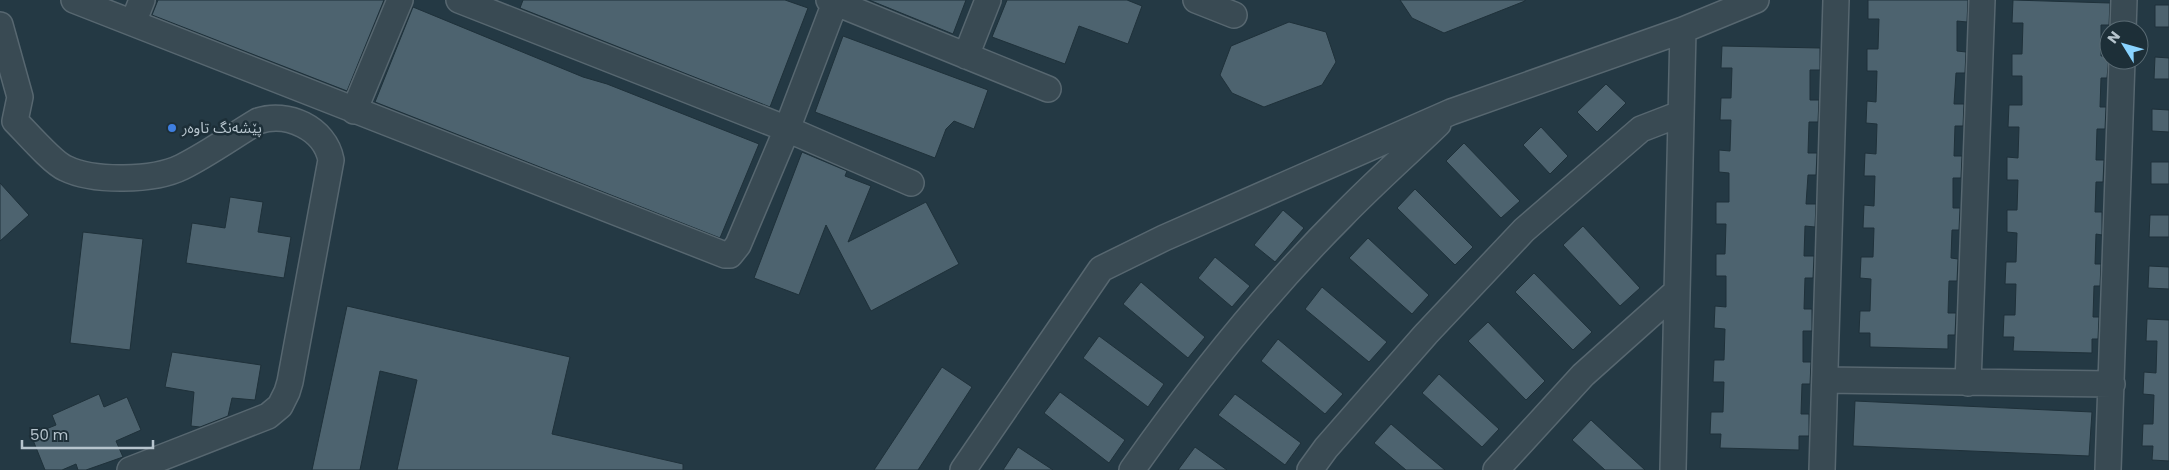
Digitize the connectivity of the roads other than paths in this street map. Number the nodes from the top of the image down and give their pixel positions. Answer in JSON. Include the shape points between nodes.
{"nodes":[{"id":1,"x":74,"y":0,"type":"edge"},
{"id":2,"x":142,"y":0,"type":"edge"},
{"id":3,"x":400,"y":0,"type":"edge"},
{"id":4,"x":459,"y":0,"type":"edge"},
{"id":5,"x":988,"y":0,"type":"edge"},
{"id":6,"x":1196,"y":0,"type":"edge"},
{"id":7,"x":1756,"y":0,"type":"edge"},
{"id":8,"x":1836,"y":0,"type":"edge"},
{"id":9,"x":1982,"y":0,"type":"edge"},
{"id":10,"x":2124,"y":0,"type":"edge"},
{"id":11,"x":833,"y":1,"type":"edge"},
{"id":12,"x":507,"y":9,"type":"edge"},
{"id":13,"x":1234,"y":15,"type":"dead end"},
{"id":14,"x":2123,"y":20,"type":"edge"},
{"id":15,"x":133,"y":23,"type":"junction"},
{"id":16,"x":0,"y":25,"type":"edge"},
{"id":17,"x":1683,"y":30,"type":"junction"},
{"id":18,"x":966,"y":56,"type":"junction"},
{"id":19,"x":2122,"y":70,"type":"edge"},
{"id":20,"x":1048,"y":89,"type":"dead end"},
{"id":21,"x":354,"y":111,"type":"junction"},
{"id":22,"x":1451,"y":112,"type":"junction"},
{"id":23,"x":1680,"y":114,"type":"junction"},
{"id":24,"x":787,"y":129,"type":"junction"},
{"id":25,"x":911,"y":183,"type":"dead end"},
{"id":26,"x":1676,"y":292,"type":"junction"},
{"id":27,"x":1826,"y":380,"type":"junction"},
{"id":28,"x":1968,"y":383,"type":"junction"},
{"id":29,"x":2112,"y":384,"type":"junction"},
{"id":30,"x":130,"y":470,"type":"edge"},
{"id":31,"x":963,"y":470,"type":"edge"},
{"id":32,"x":1132,"y":470,"type":"edge"},
{"id":33,"x":1310,"y":470,"type":"edge"},
{"id":34,"x":1496,"y":470,"type":"edge"},
{"id":35,"x":1673,"y":470,"type":"edge"},
{"id":36,"x":1822,"y":470,"type":"edge"},
{"id":37,"x":2108,"y":470,"type":"edge"}],
"edges":[{"from":1,"to":15,"type":"street"},
{"from":2,"to":15,"type":"street"},
{"from":3,"to":21,"type":"street"},
{"from":4,"to":12,"type":"street"},
{"from":5,"to":18,"type":"street"},
{"from":6,"to":13,"type":"street"},
{"from":7,"to":17,"type":"street"},
{"from":8,"to":27,"type":"street"},
{"from":9,"to":28,"type":"street"},
{"from":10,"to":14,"type":"street"},
{"from":11,"to":18,"type":"street"},
{"from":11,"to":24,"type":"street"},
{"from":12,"to":24,"type":"street"},
{"from":15,"to":21,"type":"street"},
{"from":16,"to":30,"type":"street","via":[[20,97],[15,121],[64,168],[92,177],[132,177],[181,168],[270,116],[303,124],[329,148],[331,160],[290,382],[280,406],[268,416]]},
{"from":17,"to":22,"type":"street"},
{"from":17,"to":23,"type":"street"},
{"from":18,"to":20,"type":"street"},
{"from":19,"to":29,"type":"street"},
{"from":21,"to":24,"type":"street","via":[[725,255],[736,251]]},
{"from":22,"to":31,"type":"street","via":[[1100,269]]},
{"from":22,"to":32,"type":"street","via":[[1341,216],[1246,322]]},
{"from":23,"to":26,"type":"street"},
{"from":23,"to":33,"type":"street","via":[[1641,130],[1524,230],[1426,334]]},
{"from":24,"to":25,"type":"street"},
{"from":26,"to":34,"type":"street","via":[[1583,375]]},
{"from":26,"to":35,"type":"street"},
{"from":27,"to":28,"type":"street"},
{"from":27,"to":36,"type":"street"},
{"from":28,"to":29,"type":"street"},
{"from":29,"to":37,"type":"street"}]}
